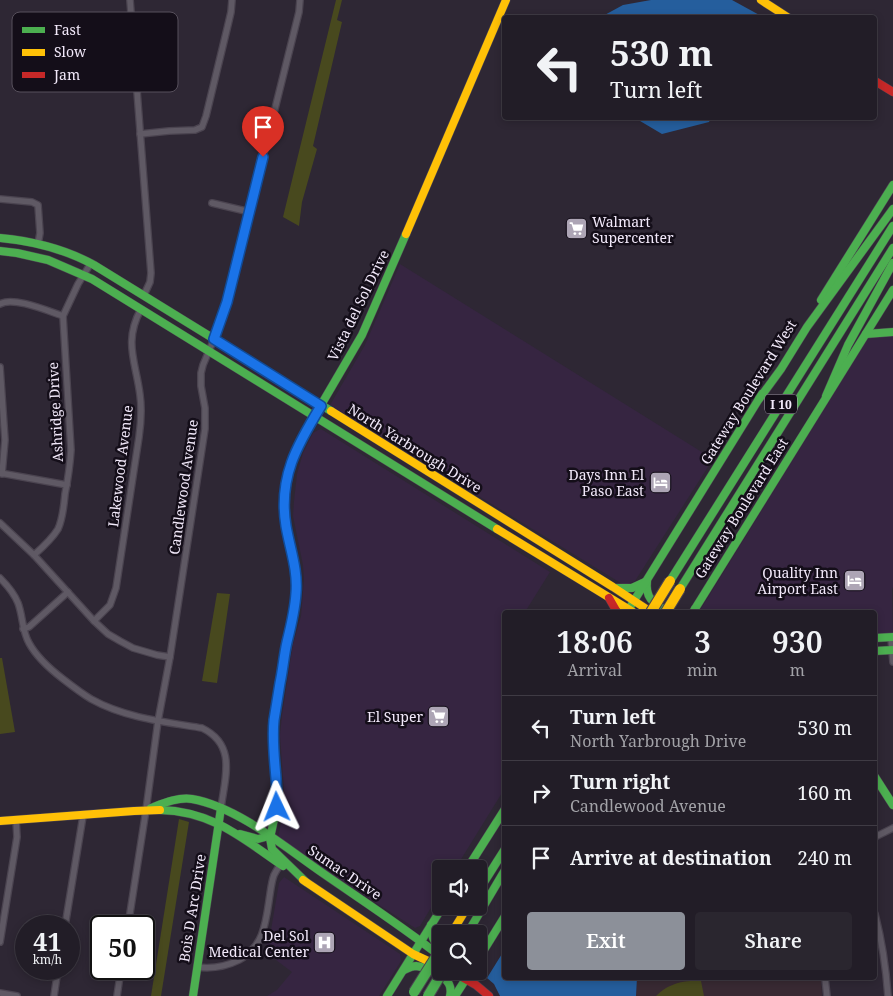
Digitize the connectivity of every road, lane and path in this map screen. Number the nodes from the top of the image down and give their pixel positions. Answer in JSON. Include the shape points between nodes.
{"nodes":[{"id":1,"x":232,"y":0,"type":"edge"},
{"id":2,"x":300,"y":0,"type":"edge"},
{"id":3,"x":506,"y":0,"type":"edge"},
{"id":4,"x":761,"y":0,"type":"edge"},
{"id":5,"x":784,"y":15,"type":"edge"},
{"id":6,"x":877,"y":82,"type":"edge"},
{"id":7,"x":137,"y":92,"type":"edge"},
{"id":8,"x":893,"y":92,"type":"edge"},
{"id":9,"x":140,"y":134,"type":"junction"},
{"id":10,"x":893,"y":185,"type":"edge"},
{"id":11,"x":0,"y":199,"type":"edge"},
{"id":12,"x":212,"y":203,"type":"dead end"},
{"id":13,"x":893,"y":208,"type":"edge"},
{"id":14,"x":250,"y":212,"type":"junction"},
{"id":15,"x":893,"y":226,"type":"edge"},
{"id":16,"x":0,"y":238,"type":"edge"},
{"id":17,"x":38,"y":244,"type":"junction"},
{"id":18,"x":893,"y":248,"type":"edge"},
{"id":19,"x":0,"y":251,"type":"edge"},
{"id":20,"x":91,"y":263,"type":"junction"},
{"id":21,"x":893,"y":263,"type":"edge"},
{"id":22,"x":84,"y":274,"type":"junction"},
{"id":23,"x":893,"y":290,"type":"edge"},
{"id":24,"x":144,"y":295,"type":"junction"},
{"id":25,"x":0,"y":304,"type":"edge"},
{"id":26,"x":141,"y":309,"type":"junction"},
{"id":27,"x":62,"y":316,"type":"junction"},
{"id":28,"x":893,"y":332,"type":"edge"},
{"id":29,"x":866,"y":334,"type":"junction"},
{"id":30,"x":214,"y":339,"type":"junction"},
{"id":31,"x":209,"y":352,"type":"junction"},
{"id":32,"x":0,"y":367,"type":"edge"},
{"id":33,"x":1,"y":396,"type":"edge"},
{"id":34,"x":826,"y":396,"type":"junction"},
{"id":35,"x":759,"y":398,"type":"junction"},
{"id":36,"x":321,"y":406,"type":"junction"},
{"id":37,"x":314,"y":417,"type":"junction"},
{"id":38,"x":1,"y":474,"type":"edge"},
{"id":39,"x":67,"y":485,"type":"junction"},
{"id":40,"x":492,"y":512,"type":"junction"},
{"id":41,"x":486,"y":522,"type":"junction"},
{"id":42,"x":0,"y":523,"type":"edge"},
{"id":43,"x":34,"y":555,"type":"junction"},
{"id":44,"x":0,"y":578,"type":"edge"},
{"id":45,"x":646,"y":581,"type":"junction"},
{"id":46,"x":614,"y":587,"type":"junction"},
{"id":47,"x":68,"y":592,"type":"junction"},
{"id":48,"x":607,"y":596,"type":"junction"},
{"id":49,"x":630,"y":609,"type":"edge"},
{"id":50,"x":616,"y":610,"type":"edge"},
{"id":51,"x":652,"y":610,"type":"edge"},
{"id":52,"x":664,"y":610,"type":"edge"},
{"id":53,"x":668,"y":610,"type":"edge"},
{"id":54,"x":695,"y":610,"type":"edge"},
{"id":55,"x":94,"y":621,"type":"junction"},
{"id":56,"x":23,"y":629,"type":"junction"},
{"id":57,"x":892,"y":637,"type":"edge"},
{"id":58,"x":877,"y":638,"type":"edge"},
{"id":59,"x":892,"y":650,"type":"edge"},
{"id":60,"x":877,"y":651,"type":"edge"},
{"id":61,"x":170,"y":657,"type":"junction"},
{"id":62,"x":893,"y":662,"type":"edge"},
{"id":63,"x":158,"y":720,"type":"junction"},
{"id":64,"x":877,"y":780,"type":"edge"},
{"id":65,"x":893,"y":805,"type":"edge"},
{"id":66,"x":221,"y":808,"type":"junction"},
{"id":67,"x":146,"y":810,"type":"junction"},
{"id":68,"x":502,"y":814,"type":"edge"},
{"id":69,"x":82,"y":816,"type":"junction"},
{"id":70,"x":16,"y":820,"type":"junction"},
{"id":71,"x":0,"y":821,"type":"edge"},
{"id":72,"x":224,"y":827,"type":"junction"},
{"id":73,"x":893,"y":828,"type":"edge"},
{"id":74,"x":268,"y":836,"type":"junction"},
{"id":75,"x":877,"y":836,"type":"edge"},
{"id":76,"x":502,"y":854,"type":"edge"},
{"id":77,"x":473,"y":860,"type":"edge"},
{"id":78,"x":280,"y":864,"type":"junction"},
{"id":79,"x":487,"y":877,"type":"edge"},
{"id":80,"x":502,"y":877,"type":"edge"},
{"id":81,"x":306,"y":882,"type":"junction"},
{"id":82,"x":67,"y":915,"type":"edge"},
{"id":83,"x":130,"y":915,"type":"edge"},
{"id":84,"x":438,"y":915,"type":"edge"},
{"id":85,"x":502,"y":921,"type":"edge"},
{"id":86,"x":877,"y":921,"type":"edge"},
{"id":87,"x":472,"y":925,"type":"edge"},
{"id":88,"x":431,"y":926,"type":"junction"},
{"id":89,"x":432,"y":937,"type":"edge"},
{"id":90,"x":422,"y":941,"type":"junction"},
{"id":91,"x":0,"y":942,"type":"edge"},
{"id":92,"x":487,"y":945,"type":"edge"},
{"id":93,"x":432,"y":949,"type":"edge"},
{"id":94,"x":413,"y":954,"type":"junction"},
{"id":95,"x":432,"y":963,"type":"edge"},
{"id":96,"x":432,"y":963,"type":"edge"},
{"id":97,"x":198,"y":967,"type":"junction"},
{"id":98,"x":404,"y":970,"type":"junction"},
{"id":99,"x":56,"y":980,"type":"edge"},
{"id":100,"x":119,"y":980,"type":"edge"},
{"id":101,"x":438,"y":980,"type":"edge"},
{"id":102,"x":466,"y":980,"type":"edge"},
{"id":103,"x":474,"y":980,"type":"edge"},
{"id":104,"x":825,"y":980,"type":"edge"},
{"id":105,"x":0,"y":993,"type":"edge"},
{"id":106,"x":413,"y":994,"type":"edge"},
{"id":107,"x":17,"y":996,"type":"edge"},
{"id":108,"x":54,"y":996,"type":"edge"},
{"id":109,"x":117,"y":996,"type":"edge"},
{"id":110,"x":193,"y":996,"type":"edge"},
{"id":111,"x":387,"y":996,"type":"edge"},
{"id":112,"x":428,"y":996,"type":"edge"},
{"id":113,"x":450,"y":996,"type":"edge"},
{"id":114,"x":455,"y":996,"type":"edge"},
{"id":115,"x":490,"y":996,"type":"edge"},
{"id":116,"x":826,"y":996,"type":"edge"},
{"id":117,"x":888,"y":996,"type":"edge"}],
"edges":[{"from":1,"to":9,"type":"street","via":[[202,127]]},
{"from":2,"to":14,"type":"street","name":"Candlewood Avenue"},
{"from":3,"to":36,"type":"main road","name":"Vista del Sol Drive","via":[[362,336]]},
{"from":4,"to":5,"type":"main road"},
{"from":6,"to":8,"type":"main road"},
{"from":7,"to":9,"type":"street"},
{"from":9,"to":24,"type":"street","via":[[151,273]]},
{"from":10,"to":35,"type":"main road","name":"Gateway Boulevard West"},
{"from":11,"to":17,"type":"street","via":[[38,205]]},
{"from":12,"to":14,"type":"street"},
{"from":13,"to":35,"type":"main road"},
{"from":14,"to":30,"type":"street","name":"Candlewood Avenue"},
{"from":15,"to":51,"type":"main road","number":"I 10","bridge":true},
{"from":16,"to":17,"type":"main road","name":"North Yarbrough Drive"},
{"from":17,"to":20,"type":"main road","name":"North Yarbrough Drive"},
{"from":18,"to":53,"type":"main road","number":"I 10","bridge":true},
{"from":19,"to":22,"type":"main road","name":"North Yarbrough Drive","via":[[48,260]]},
{"from":20,"to":22,"type":"street"},
{"from":20,"to":24,"type":"main road","name":"North Yarbrough Drive"},
{"from":21,"to":34,"type":"main road","via":[[849,341]]},
{"from":22,"to":26,"type":"main road","name":"North Yarbrough Drive"},
{"from":22,"to":27,"type":"street"},
{"from":23,"to":29,"type":"main road","name":"Gateway Boulevard East"},
{"from":24,"to":30,"type":"main road","name":"North Yarbrough Drive"},
{"from":25,"to":27,"type":"street","via":[[15,302]]},
{"from":26,"to":31,"type":"main road","name":"North Yarbrough Drive"},
{"from":26,"to":55,"type":"street","name":"Lakewood Avenue","via":[[133,326],[131,343],[141,406],[138,447],[116,588],[110,605]]},
{"from":27,"to":39,"type":"street","name":"Ashridge Drive","via":[[71,436]]},
{"from":28,"to":29,"type":"main road"},
{"from":29,"to":34,"type":"main road","name":"Gateway Boulevard East"},
{"from":30,"to":31,"type":"street","name":"Candlewood Avenue"},
{"from":30,"to":36,"type":"main road","name":"North Yarbrough Drive"},
{"from":31,"to":37,"type":"main road","name":"North Yarbrough Drive"},
{"from":31,"to":61,"type":"street","name":"Candlewood Avenue","via":[[201,373],[205,429]]},
{"from":32,"to":33,"type":"street"},
{"from":33,"to":38,"type":"street","via":[[6,440]]},
{"from":34,"to":54,"type":"main road","name":"Gateway Boulevard East"},
{"from":35,"to":45,"type":"main road","name":"Gateway Boulevard West"},
{"from":36,"to":37,"type":"main road","name":"Vista del Sol Drive"},
{"from":36,"to":40,"type":"main road","name":"North Yarbrough Drive"},
{"from":37,"to":41,"type":"main road","name":"North Yarbrough Drive"},
{"from":37,"to":74,"type":"main road","name":"Vista del Sol Drive","via":[[292,459],[285,494],[296,594],[274,720],[277,807]]},
{"from":38,"to":39,"type":"street"},
{"from":39,"to":43,"type":"street","name":"Ashridge Drive","via":[[58,528]]},
{"from":40,"to":41,"type":"main road"},
{"from":40,"to":46,"type":"main road","name":"North Yarbrough Drive"},
{"from":41,"to":48,"type":"main road","name":"North Yarbrough Drive"},
{"from":42,"to":43,"type":"street"},
{"from":43,"to":47,"type":"street"},
{"from":44,"to":56,"type":"street","via":[[18,604]]},
{"from":45,"to":46,"type":"main road","via":[[630,590]]},
{"from":45,"to":49,"type":"main road","name":"Gateway Boulevard West"},
{"from":45,"to":52,"type":"main road","via":[[647,596]]},
{"from":46,"to":49,"type":"main road","name":"North Yarbrough Drive"},
{"from":47,"to":55,"type":"street"},
{"from":47,"to":56,"type":"street"},
{"from":48,"to":49,"type":"main road","name":"North Yarbrough Drive"},
{"from":48,"to":50,"type":"main road"},
{"from":55,"to":61,"type":"street","via":[[108,634],[133,648]]},
{"from":56,"to":63,"type":"street","via":[[41,660],[78,691],[122,712]]},
{"from":57,"to":58,"type":"main road"},
{"from":57,"to":59,"type":"street"},
{"from":59,"to":60,"type":"main road"},
{"from":59,"to":62,"type":"street"},
{"from":61,"to":63,"type":"street","name":"Candlewood Avenue"},
{"from":63,"to":66,"type":"street","via":[[202,728],[222,744],[227,764]]},
{"from":63,"to":67,"type":"street","name":"Candlewood Avenue"},
{"from":64,"to":65,"type":"main road"},
{"from":66,"to":67,"type":"main road","name":"Sumac Drive","via":[[181,798]]},
{"from":66,"to":72,"type":"main road","name":"Bois D Arc Drive"},
{"from":66,"to":74,"type":"main road","name":"Sumac Drive"},
{"from":67,"to":69,"type":"main road","name":"Sumac Drive"},
{"from":67,"to":72,"type":"main road","name":"Sumac Drive","via":[[181,812]]},
{"from":67,"to":83,"type":"street","name":"Candlewood Avenue"},
{"from":68,"to":77,"type":"main road"},
{"from":69,"to":70,"type":"main road","name":"Sumac Drive"},
{"from":69,"to":82,"type":"street"},
{"from":70,"to":71,"type":"main road","name":"Sumac Drive"},
{"from":70,"to":91,"type":"street","via":[[17,837]]},
{"from":72,"to":74,"type":"main road","via":[[258,840]]},
{"from":72,"to":78,"type":"main road","name":"Sumac Drive"},
{"from":72,"to":97,"type":"main road","name":"Bois D Arc Drive"},
{"from":73,"to":75,"type":"street"},
{"from":74,"to":81,"type":"main road","via":[[272,850]]},
{"from":74,"to":90,"type":"main road","name":"Sumac Drive"},
{"from":76,"to":79,"type":"main road"},
{"from":78,"to":81,"type":"main road","name":"Sumac Drive"},
{"from":78,"to":97,"type":"street","via":[[273,876],[266,924],[254,947],[232,964]]},
{"from":80,"to":87,"type":"main road"},
{"from":81,"to":94,"type":"main road","name":"Sumac Drive"},
{"from":84,"to":88,"type":"main road"},
{"from":85,"to":92,"type":"main road"},
{"from":86,"to":117,"type":"street"},
{"from":88,"to":89,"type":"main road"},
{"from":88,"to":90,"type":"main road"},
{"from":90,"to":93,"type":"main road","name":"Sumac Drive"},
{"from":90,"to":94,"type":"main road"},
{"from":94,"to":95,"type":"main road","name":"Sumac Drive"},
{"from":94,"to":98,"type":"main road"},
{"from":96,"to":106,"type":"main road","bridge":true},
{"from":97,"to":110,"type":"main road","name":"Bois D Arc Drive"},
{"from":98,"to":111,"type":"main road"},
{"from":98,"to":113,"type":"main road","via":[[411,966],[423,967],[446,980],[450,985]]},
{"from":99,"to":108,"type":"street"},
{"from":100,"to":109,"type":"street"},
{"from":101,"to":112,"type":"main road","bridge":true},
{"from":102,"to":114,"type":"main road"},
{"from":103,"to":115,"type":"main road"},
{"from":104,"to":116,"type":"street"},
{"from":105,"to":107,"type":"street"}]}
